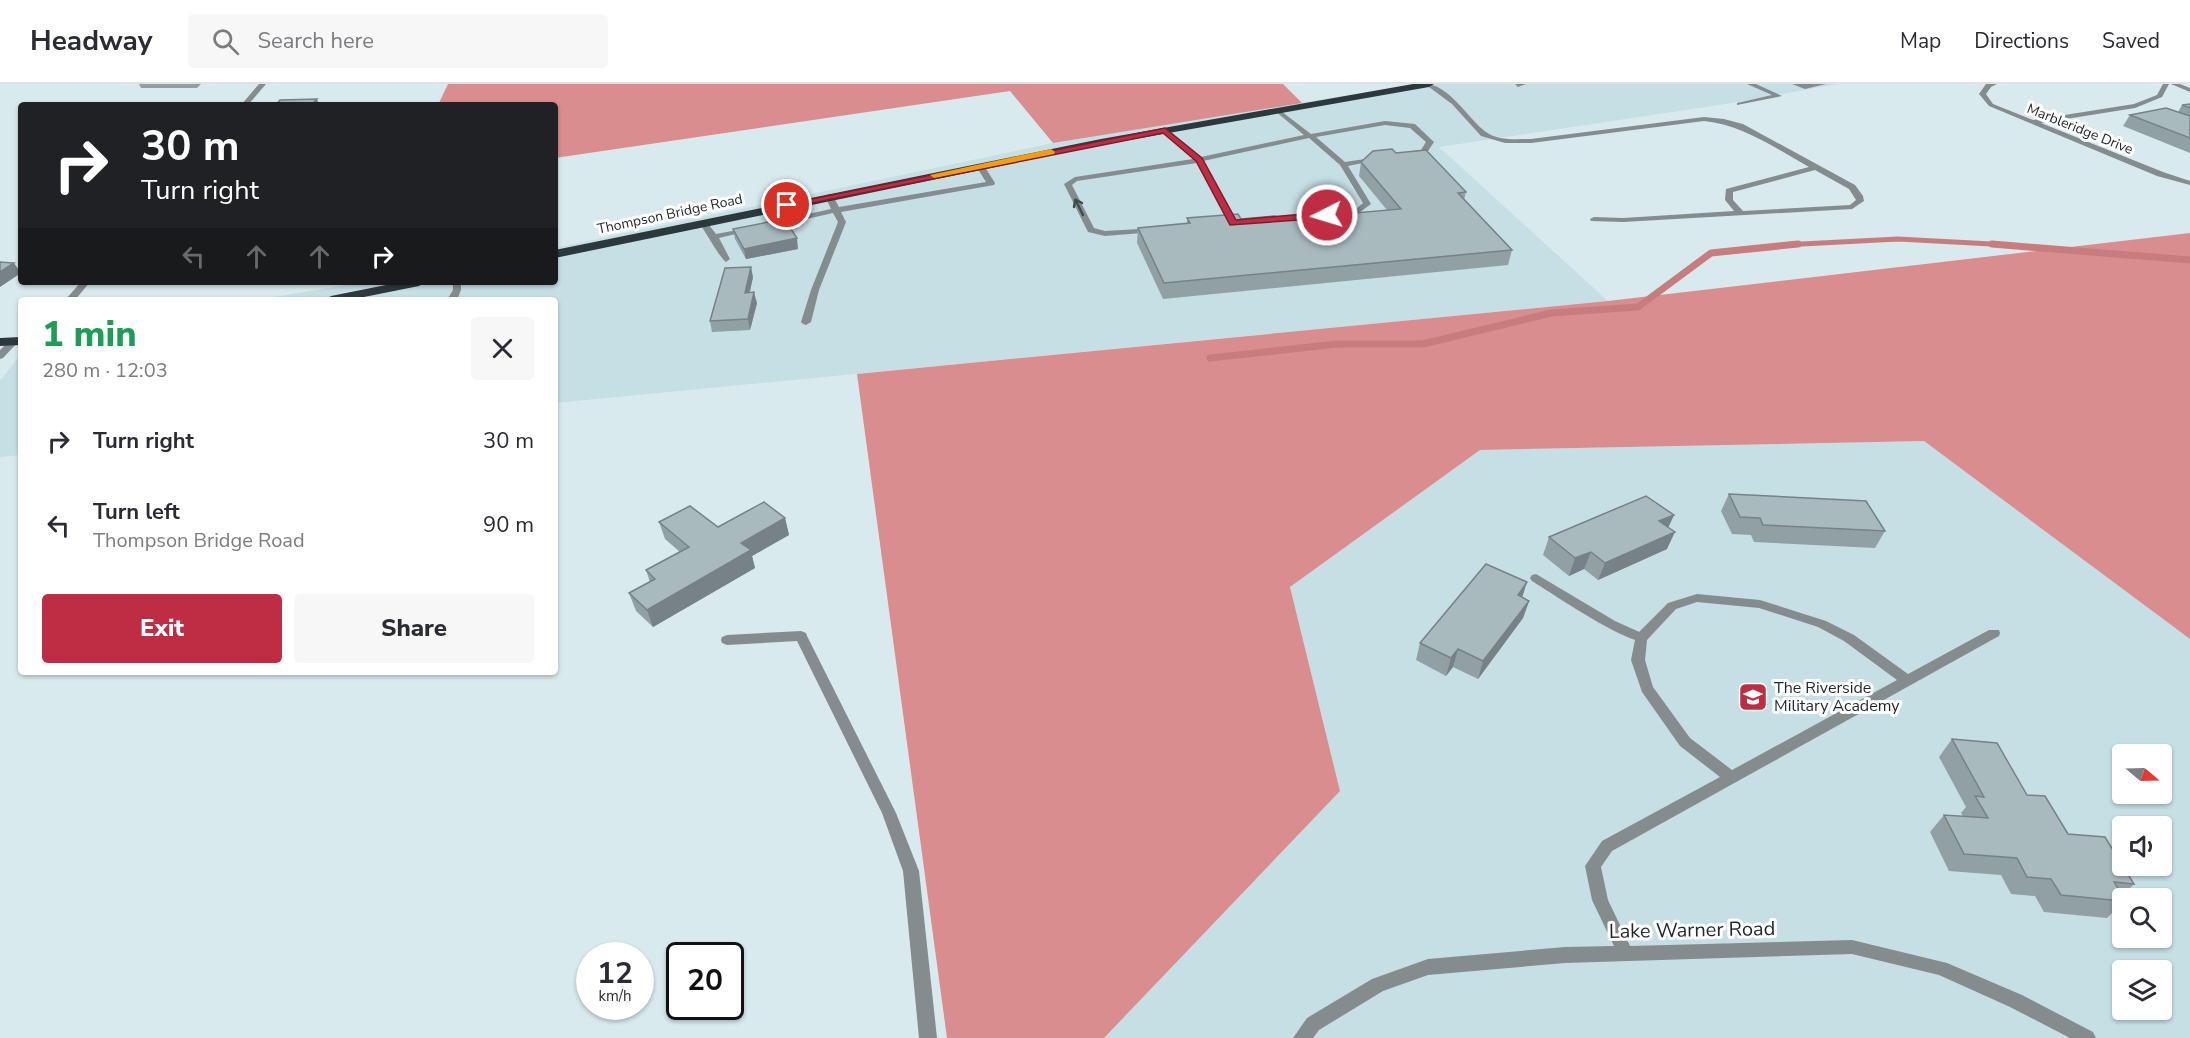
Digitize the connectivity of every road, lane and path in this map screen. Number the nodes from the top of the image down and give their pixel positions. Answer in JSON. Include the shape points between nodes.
{"nodes":[{"id":1,"x":263,"y":84,"type":"edge"},
{"id":2,"x":1428,"y":84,"type":"edge"},
{"id":3,"x":1523,"y":84,"type":"edge"},
{"id":4,"x":1750,"y":84,"type":"edge"},
{"id":5,"x":1795,"y":84,"type":"edge"},
{"id":6,"x":1822,"y":84,"type":"edge"},
{"id":7,"x":1994,"y":84,"type":"edge"},
{"id":8,"x":2166,"y":84,"type":"edge"},
{"id":9,"x":2174,"y":84,"type":"edge"},
{"id":10,"x":1518,"y":85,"type":"edge"},
{"id":11,"x":2190,"y":90,"type":"edge"},
{"id":12,"x":247,"y":102,"type":"edge"},
{"id":13,"x":1739,"y":104,"type":"dead end"},
{"id":14,"x":2135,"y":106,"type":"junction"},
{"id":15,"x":1277,"y":110,"type":"junction"},
{"id":16,"x":2146,"y":110,"type":"edge"},
{"id":17,"x":2031,"y":123,"type":"junction"},
{"id":18,"x":1165,"y":130,"type":"junction"},
{"id":19,"x":1310,"y":136,"type":"junction"},
{"id":20,"x":1400,"y":155,"type":"edge"},
{"id":21,"x":1389,"y":157,"type":"edge"},
{"id":22,"x":1199,"y":160,"type":"junction"},
{"id":23,"x":1343,"y":164,"type":"junction"},
{"id":24,"x":980,"y":166,"type":"junction"},
{"id":25,"x":1816,"y":167,"type":"junction"},
{"id":26,"x":2190,"y":183,"type":"edge"},
{"id":27,"x":829,"y":196,"type":"junction"},
{"id":28,"x":836,"y":210,"type":"junction"},
{"id":29,"x":1741,"y":214,"type":"junction"},
{"id":30,"x":1594,"y":219,"type":"dead end"},
{"id":31,"x":1257,"y":221,"type":"edge"},
{"id":32,"x":1245,"y":222,"type":"edge"},
{"id":33,"x":703,"y":223,"type":"junction"},
{"id":34,"x":1233,"y":223,"type":"junction"},
{"id":35,"x":1223,"y":224,"type":"edge"},
{"id":36,"x":1163,"y":229,"type":"edge"},
{"id":37,"x":714,"y":237,"type":"junction"},
{"id":38,"x":558,"y":253,"type":"edge"},
{"id":39,"x":726,"y":259,"type":"dead end"},
{"id":40,"x":83,"y":285,"type":"edge"},
{"id":41,"x":405,"y":285,"type":"edge"},
{"id":42,"x":73,"y":297,"type":"edge"},
{"id":43,"x":348,"y":297,"type":"edge"},
{"id":44,"x":806,"y":322,"type":"dead end"},
{"id":45,"x":18,"y":341,"type":"edge"},
{"id":46,"x":0,"y":342,"type":"edge"},
{"id":47,"x":0,"y":356,"type":"edge"},
{"id":48,"x":1536,"y":578,"type":"dead end"},
{"id":49,"x":1994,"y":633,"type":"dead end"},
{"id":50,"x":1641,"y":638,"type":"junction"},
{"id":51,"x":727,"y":640,"type":"dead end"},
{"id":52,"x":1908,"y":681,"type":"junction"},
{"id":53,"x":1732,"y":778,"type":"junction"},
{"id":54,"x":1625,"y":953,"type":"junction"},
{"id":55,"x":928,"y":1038,"type":"edge"},
{"id":56,"x":1302,"y":1038,"type":"edge"},
{"id":57,"x":2087,"y":1038,"type":"edge"}],
"edges":[{"from":1,"to":12,"type":"street"},
{"from":2,"to":15,"type":"highway","name":"Thompson Bridge Road"},
{"from":2,"to":25,"type":"street","via":[[1454,103],[1484,134],[1505,141],[1704,119],[1740,126]]},
{"from":3,"to":10,"type":"street"},
{"from":4,"to":13,"type":"street","via":[[1779,96]]},
{"from":5,"to":6,"type":"street"},
{"from":7,"to":17,"type":"street","name":"Marbleridge Drive","via":[[1982,94],[1991,105]]},
{"from":8,"to":14,"type":"street","via":[[2160,96]]},
{"from":9,"to":11,"type":"street"},
{"from":14,"to":16,"type":"street"},
{"from":14,"to":17,"type":"street"},
{"from":15,"to":18,"type":"highway","name":"Thompson Bridge Road"},
{"from":15,"to":19,"type":"street"},
{"from":17,"to":26,"type":"street","name":"Marbleridge Drive"},
{"from":18,"to":22,"type":"street"},
{"from":18,"to":24,"type":"highway","name":"Thompson Bridge Road"},
{"from":19,"to":20,"type":"street","via":[[1384,123],[1412,126],[1430,142],[1423,152]]},
{"from":19,"to":22,"type":"street"},
{"from":19,"to":23,"type":"street"},
{"from":21,"to":23,"type":"street"},
{"from":22,"to":34,"type":"street"},
{"from":36,"to":22,"type":"street","one_way":true,"via":[[1105,234],[1091,230],[1068,184],[1075,179]]},
{"from":23,"to":31,"type":"street","via":[[1367,204],[1356,213]]},
{"from":24,"to":27,"type":"highway","name":"Thompson Bridge Road"},
{"from":24,"to":28,"type":"street","via":[[991,183]]},
{"from":25,"to":29,"type":"street","via":[[1729,191],[1729,200]]},
{"from":25,"to":29,"type":"street","via":[[1852,187],[1860,201],[1852,207]]},
{"from":27,"to":28,"type":"street"},
{"from":27,"to":33,"type":"highway","name":"Thompson Bridge Road"},
{"from":28,"to":37,"type":"street"},
{"from":28,"to":44,"type":"street","via":[[842,222]]},
{"from":29,"to":30,"type":"street"},
{"from":32,"to":34,"type":"street"},
{"from":33,"to":37,"type":"street"},
{"from":33,"to":38,"type":"highway","name":"Thompson Bridge Road"},
{"from":34,"to":35,"type":"street"},
{"from":37,"to":39,"type":"street"},
{"from":40,"to":42,"type":"street"},
{"from":41,"to":43,"type":"highway"},
{"from":45,"to":46,"type":"highway"},
{"from":45,"to":47,"type":"street"},
{"from":48,"to":50,"type":"street"},
{"from":49,"to":52,"type":"street"},
{"from":50,"to":52,"type":"street","via":[[1672,606],[1697,598],[1760,604],[1831,628]]},
{"from":50,"to":53,"type":"street","via":[[1638,660],[1647,688],[1685,742]]},
{"from":51,"to":55,"type":"street","via":[[801,636],[890,813],[911,871]]},
{"from":52,"to":53,"type":"street"},
{"from":53,"to":54,"type":"street","via":[[1607,846],[1593,866],[1600,900]]},
{"from":54,"to":56,"type":"street","name":"Lake Warner Road","via":[[1428,967],[1377,985],[1313,1024]]},
{"from":54,"to":57,"type":"street","name":"Lake Warner Road","via":[[1852,947],[1941,968]]}]}
